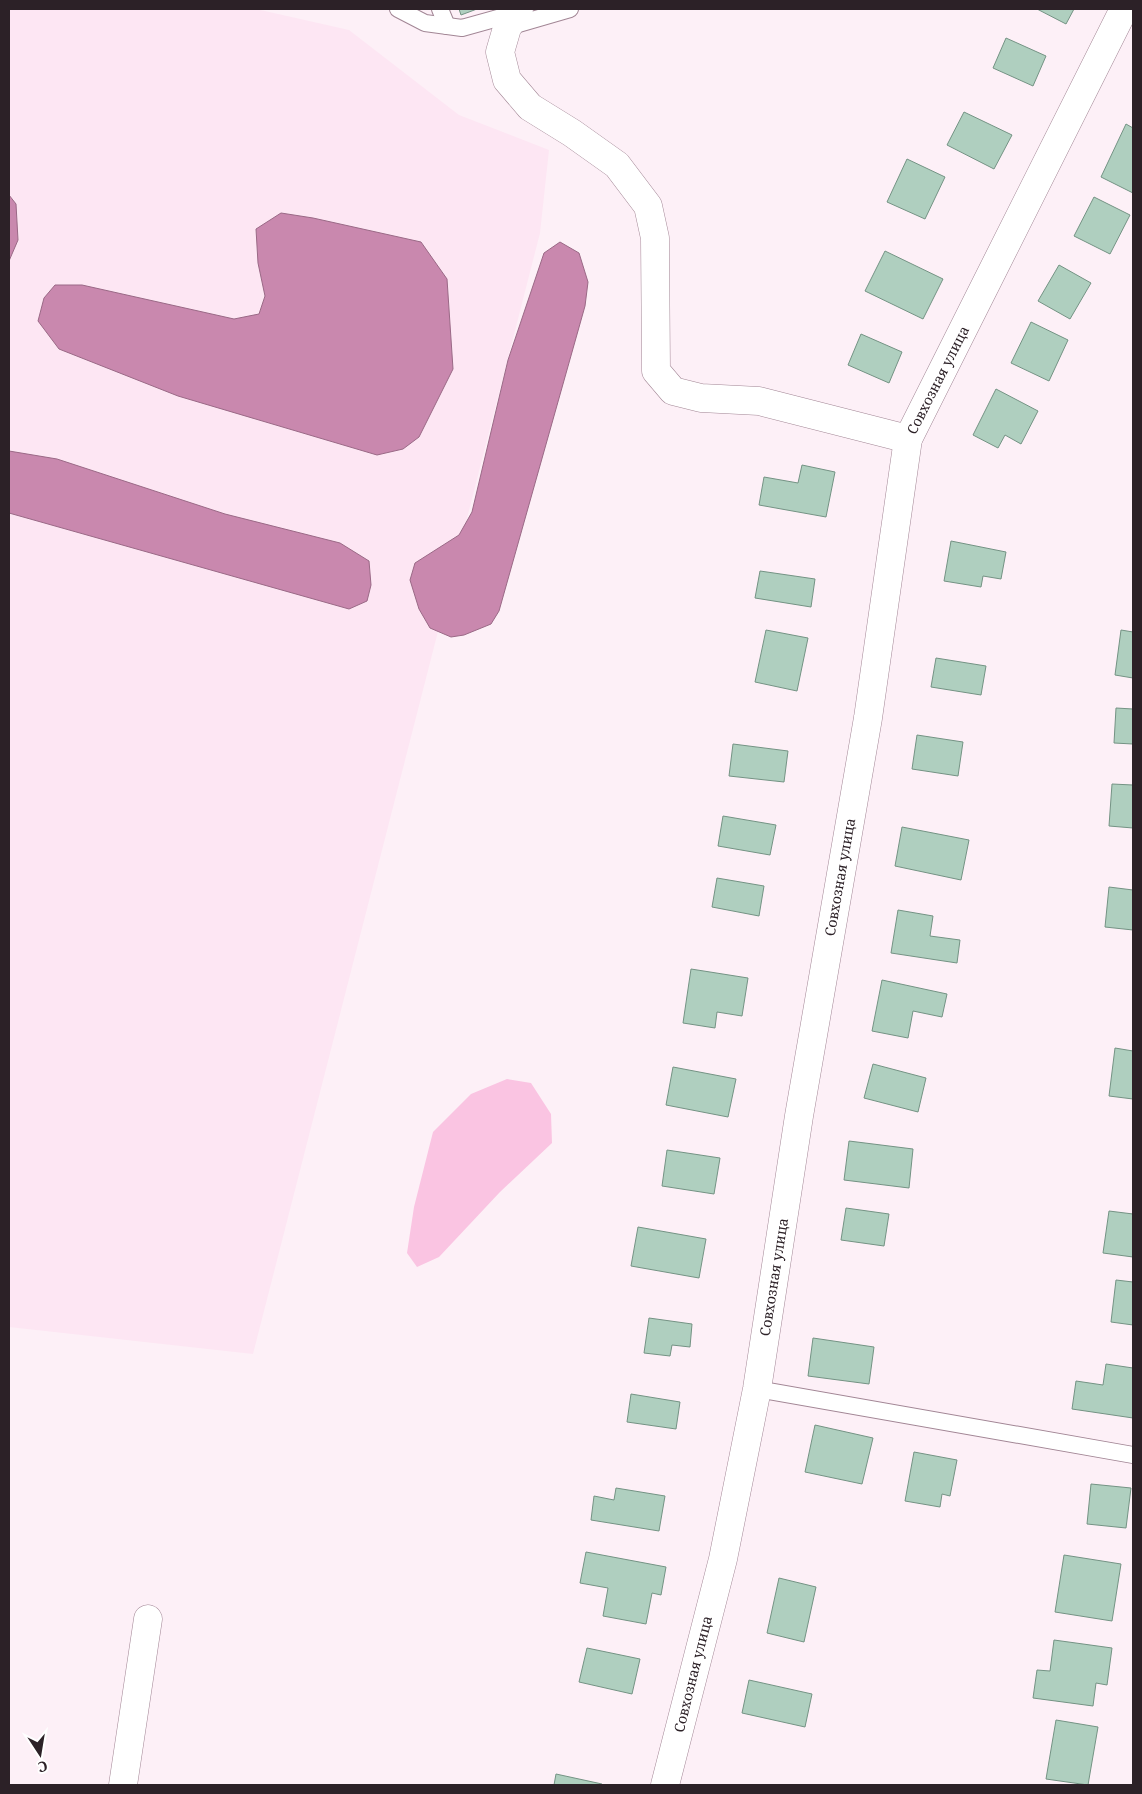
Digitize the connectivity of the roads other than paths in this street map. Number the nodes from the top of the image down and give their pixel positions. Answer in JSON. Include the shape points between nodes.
{"nodes":[{"id":1,"x":398,"y":9,"type":"edge"},
{"id":2,"x":440,"y":9,"type":"edge"},
{"id":3,"x":570,"y":9,"type":"edge"},
{"id":4,"x":1124,"y":9,"type":"edge"},
{"id":5,"x":514,"y":16,"type":"edge"},
{"id":6,"x":447,"y":26,"type":"junction"},
{"id":7,"x":908,"y":439,"type":"junction"},
{"id":8,"x":757,"y":1389,"type":"junction"},
{"id":9,"x":1133,"y":1455,"type":"edge"},
{"id":10,"x":148,"y":1619,"type":"dead end"},
{"id":11,"x":123,"y":1785,"type":"edge"},
{"id":12,"x":665,"y":1785,"type":"edge"}],
"edges":[{"from":1,"to":6,"type":"lane","via":[[425,23]]},
{"from":2,"to":6,"type":"lane"},
{"from":3,"to":5,"type":"lane"},
{"from":4,"to":7,"type":"street","name":"Совхозная улица"},
{"from":5,"to":6,"type":"lane","via":[[462,28]]},
{"from":5,"to":7,"type":"street","via":[[500,52],[507,80],[530,107],[617,165],[648,206],[655,238],[656,371],[673,391],[701,398],[759,401]]},
{"from":7,"to":8,"type":"street","name":"Совхозная улица","via":[[868,718],[798,1116]]},
{"from":8,"to":9,"type":"lane"},
{"from":8,"to":12,"type":"street","name":"Совхозная улица","via":[[723,1559]]},
{"from":10,"to":11,"type":"street"}]}
